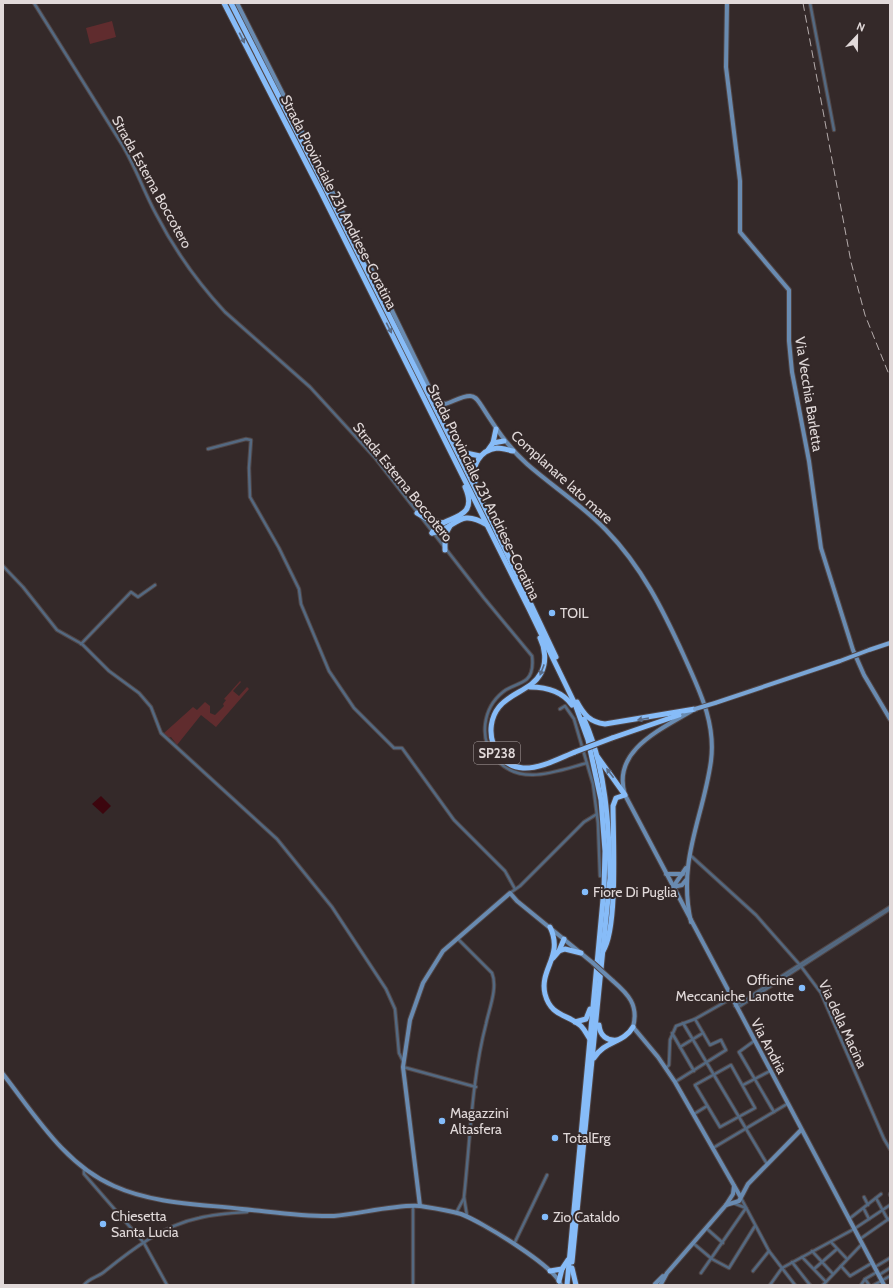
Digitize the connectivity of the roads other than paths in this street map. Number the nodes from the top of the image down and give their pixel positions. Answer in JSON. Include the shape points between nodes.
{"nodes":[{"id":1,"x":34,"y":3,"type":"edge"},
{"id":2,"x":224,"y":3,"type":"edge"},
{"id":3,"x":230,"y":3,"type":"edge"},
{"id":4,"x":236,"y":3,"type":"edge"},
{"id":5,"x":727,"y":3,"type":"edge"},
{"id":6,"x":810,"y":3,"type":"edge"},
{"id":7,"x":834,"y":130,"type":"dead end"},
{"id":8,"x":442,"y":422,"type":"junction"},
{"id":9,"x":496,"y":429,"type":"junction"},
{"id":10,"x":504,"y":441,"type":"junction"},
{"id":11,"x":493,"y":444,"type":"junction"},
{"id":12,"x":498,"y":448,"type":"junction"},
{"id":13,"x":208,"y":449,"type":"dead end"},
{"id":14,"x":488,"y":450,"type":"junction"},
{"id":15,"x":513,"y":451,"type":"junction"},
{"id":16,"x":480,"y":456,"type":"junction"},
{"id":17,"x":460,"y":469,"type":"junction"},
{"id":18,"x":417,"y":513,"type":"junction"},
{"id":19,"x":442,"y":523,"type":"junction"},
{"id":20,"x":451,"y":524,"type":"junction"},
{"id":21,"x":490,"y":524,"type":"junction"},
{"id":22,"x":432,"y":533,"type":"junction"},
{"id":23,"x":445,"y":550,"type":"junction"},
{"id":24,"x":3,"y":566,"type":"edge"},
{"id":25,"x":154,"y":585,"type":"dead end"},
{"id":26,"x":522,"y":594,"type":"junction"},
{"id":27,"x":890,"y":643,"type":"edge"},
{"id":28,"x":81,"y":644,"type":"junction"},
{"id":29,"x":529,"y":687,"type":"junction"},
{"id":30,"x":574,"y":696,"type":"junction"},
{"id":31,"x":560,"y":709,"type":"dead end"},
{"id":32,"x":695,"y":709,"type":"junction"},
{"id":33,"x":890,"y":719,"type":"edge"},
{"id":34,"x":586,"y":736,"type":"junction"},
{"id":35,"x":595,"y":752,"type":"junction"},
{"id":36,"x":587,"y":763,"type":"junction"},
{"id":37,"x":626,"y":795,"type":"junction"},
{"id":38,"x":597,"y":814,"type":"junction"},
{"id":39,"x":689,"y":855,"type":"junction"},
{"id":40,"x":687,"y":868,"type":"junction"},
{"id":41,"x":666,"y":874,"type":"junction"},
{"id":42,"x":683,"y":874,"type":"junction"},
{"id":43,"x":600,"y":876,"type":"dead end"},
{"id":44,"x":686,"y":880,"type":"junction"},
{"id":45,"x":673,"y":886,"type":"junction"},
{"id":46,"x":515,"y":889,"type":"junction"},
{"id":47,"x":510,"y":893,"type":"junction"},
{"id":48,"x":890,"y":908,"type":"edge"},
{"id":49,"x":691,"y":922,"type":"junction"},
{"id":50,"x":550,"y":928,"type":"junction"},
{"id":51,"x":457,"y":938,"type":"junction"},
{"id":52,"x":564,"y":939,"type":"junction"},
{"id":53,"x":555,"y":945,"type":"junction"},
{"id":54,"x":559,"y":951,"type":"junction"},
{"id":55,"x":602,"y":952,"type":"junction"},
{"id":56,"x":581,"y":953,"type":"junction"},
{"id":57,"x":552,"y":958,"type":"junction"},
{"id":58,"x":801,"y":966,"type":"junction"},
{"id":59,"x":599,"y":998,"type":"junction"},
{"id":60,"x":732,"y":998,"type":"junction"},
{"id":61,"x":594,"y":1001,"type":"junction"},
{"id":62,"x":736,"y":1007,"type":"junction"},
{"id":63,"x":695,"y":1019,"type":"junction"},
{"id":64,"x":574,"y":1022,"type":"junction"},
{"id":65,"x":683,"y":1023,"type":"junction"},
{"id":66,"x":633,"y":1027,"type":"junction"},
{"id":67,"x":672,"y":1033,"type":"junction"},
{"id":68,"x":703,"y":1033,"type":"junction"},
{"id":69,"x":692,"y":1039,"type":"junction"},
{"id":70,"x":590,"y":1040,"type":"junction"},
{"id":71,"x":617,"y":1040,"type":"junction"},
{"id":72,"x":754,"y":1041,"type":"junction"},
{"id":73,"x":680,"y":1047,"type":"junction"},
{"id":74,"x":594,"y":1059,"type":"junction"},
{"id":75,"x":403,"y":1061,"type":"junction"},
{"id":76,"x":706,"y":1063,"type":"junction"},
{"id":77,"x":403,"y":1067,"type":"junction"},
{"id":78,"x":666,"y":1068,"type":"junction"},
{"id":79,"x":694,"y":1071,"type":"junction"},
{"id":80,"x":770,"y":1071,"type":"junction"},
{"id":81,"x":3,"y":1074,"type":"edge"},
{"id":82,"x":713,"y":1075,"type":"junction"},
{"id":83,"x":755,"y":1079,"type":"junction"},
{"id":84,"x":675,"y":1082,"type":"junction"},
{"id":85,"x":744,"y":1085,"type":"junction"},
{"id":86,"x":476,"y":1087,"type":"junction"},
{"id":87,"x":787,"y":1104,"type":"junction"},
{"id":88,"x":707,"y":1106,"type":"junction"},
{"id":89,"x":774,"y":1112,"type":"junction"},
{"id":90,"x":694,"y":1114,"type":"junction"},
{"id":91,"x":738,"y":1119,"type":"junction"},
{"id":92,"x":745,"y":1130,"type":"junction"},
{"id":93,"x":801,"y":1130,"type":"junction"},
{"id":94,"x":713,"y":1148,"type":"junction"},
{"id":95,"x":890,"y":1149,"type":"edge"},
{"id":96,"x":767,"y":1164,"type":"junction"},
{"id":97,"x":84,"y":1169,"type":"junction"},
{"id":98,"x":547,"y":1175,"type":"dead end"},
{"id":99,"x":734,"y":1185,"type":"junction"},
{"id":100,"x":881,"y":1194,"type":"dead end"},
{"id":101,"x":740,"y":1196,"type":"junction"},
{"id":102,"x":464,"y":1197,"type":"junction"},
{"id":103,"x":864,"y":1197,"type":"dead end"},
{"id":104,"x":876,"y":1198,"type":"junction"},
{"id":105,"x":731,"y":1201,"type":"junction"},
{"id":106,"x":868,"y":1205,"type":"junction"},
{"id":107,"x":890,"y":1205,"type":"edge"},
{"id":108,"x":413,"y":1206,"type":"junction"},
{"id":109,"x":420,"y":1206,"type":"junction"},
{"id":110,"x":746,"y":1208,"type":"junction"},
{"id":111,"x":864,"y":1209,"type":"junction"},
{"id":112,"x":249,"y":1210,"type":"junction"},
{"id":113,"x":882,"y":1210,"type":"junction"},
{"id":114,"x":456,"y":1213,"type":"junction"},
{"id":115,"x":467,"y":1217,"type":"junction"},
{"id":116,"x":849,"y":1219,"type":"junction"},
{"id":117,"x":870,"y":1219,"type":"junction"},
{"id":118,"x":889,"y":1219,"type":"edge"},
{"id":119,"x":755,"y":1226,"type":"junction"},
{"id":120,"x":706,"y":1228,"type":"junction"},
{"id":121,"x":854,"y":1229,"type":"junction"},
{"id":122,"x":860,"y":1239,"type":"junction"},
{"id":123,"x":831,"y":1242,"type":"junction"},
{"id":124,"x":144,"y":1243,"type":"junction"},
{"id":125,"x":692,"y":1243,"type":"junction"},
{"id":126,"x":723,"y":1243,"type":"junction"},
{"id":127,"x":862,"y":1244,"type":"junction"},
{"id":128,"x":514,"y":1245,"type":"junction"},
{"id":129,"x":837,"y":1249,"type":"junction"},
{"id":130,"x":769,"y":1250,"type":"junction"},
{"id":131,"x":812,"y":1251,"type":"junction"},
{"id":132,"x":569,"y":1257,"type":"junction"},
{"id":133,"x":802,"y":1257,"type":"junction"},
{"id":134,"x":890,"y":1258,"type":"edge"},
{"id":135,"x":712,"y":1259,"type":"junction"},
{"id":136,"x":847,"y":1259,"type":"junction"},
{"id":137,"x":792,"y":1262,"type":"junction"},
{"id":138,"x":822,"y":1262,"type":"junction"},
{"id":139,"x":841,"y":1266,"type":"junction"},
{"id":140,"x":572,"y":1268,"type":"junction"},
{"id":141,"x":782,"y":1268,"type":"junction"},
{"id":142,"x":890,"y":1268,"type":"edge"},
{"id":143,"x":562,"y":1269,"type":"junction"},
{"id":144,"x":814,"y":1269,"type":"junction"},
{"id":145,"x":876,"y":1269,"type":"junction"},
{"id":146,"x":550,"y":1271,"type":"junction"},
{"id":147,"x":753,"y":1271,"type":"dead end"},
{"id":148,"x":667,"y":1273,"type":"junction"},
{"id":149,"x":701,"y":1273,"type":"dead end"},
{"id":150,"x":833,"y":1274,"type":"junction"},
{"id":151,"x":890,"y":1276,"type":"edge"},
{"id":152,"x":865,"y":1279,"type":"junction"},
{"id":153,"x":882,"y":1280,"type":"junction"},
{"id":154,"x":826,"y":1282,"type":"junction"},
{"id":155,"x":560,"y":1283,"type":"edge"},
{"id":156,"x":655,"y":1284,"type":"edge"},
{"id":157,"x":84,"y":1285,"type":"edge"},
{"id":158,"x":167,"y":1285,"type":"edge"},
{"id":159,"x":413,"y":1285,"type":"edge"},
{"id":160,"x":567,"y":1285,"type":"edge"},
{"id":161,"x":570,"y":1285,"type":"edge"},
{"id":162,"x":576,"y":1285,"type":"edge"},
{"id":163,"x":662,"y":1285,"type":"edge"},
{"id":164,"x":770,"y":1285,"type":"edge"},
{"id":165,"x":795,"y":1285,"type":"edge"},
{"id":166,"x":810,"y":1285,"type":"edge"},
{"id":167,"x":823,"y":1285,"type":"edge"},
{"id":168,"x":861,"y":1285,"type":"edge"},
{"id":169,"x":869,"y":1285,"type":"edge"},
{"id":170,"x":874,"y":1285,"type":"edge"},
{"id":171,"x":884,"y":1285,"type":"edge"}],
"edges":[{"from":1,"to":18,"type":"street","name":"Strada Esterna Boccotero","via":[[136,168],[156,215],[213,299],[310,387],[376,459]]},
{"from":2,"to":17,"type":"highway","name":"Strada Provinciale 231 Andriese-Coratina","one_way":true},
{"from":3,"to":8,"type":"highway","name":"Strada Provinciale 231 Andriese-Coratina"},
{"from":4,"to":9,"type":"street","name":"Complanare lato mare","via":[[433,395],[445,404],[462,397],[477,398]]},
{"from":5,"to":33,"type":"street","name":"Via Vecchia Barletta","via":[[726,67],[740,181],[740,232],[789,290],[792,372],[809,461],[821,548],[864,675]]},
{"from":6,"to":7,"type":"street"},
{"from":8,"to":16,"type":"highway","via":[[447,425],[457,446],[466,454]]},
{"from":8,"to":21,"type":"highway","name":"Strada Provinciale 231 Andriese-Coratina"},
{"from":9,"to":10,"type":"street","name":"Complanare lato mare"},
{"from":9,"to":11,"type":"highway"},
{"from":10,"to":11,"type":"highway"},
{"from":10,"to":12,"type":"highway"},
{"from":10,"to":15,"type":"street","name":"Complanare lato mare"},
{"from":11,"to":14,"type":"highway"},
{"from":12,"to":14,"type":"highway"},
{"from":12,"to":15,"type":"highway"},
{"from":13,"to":46,"type":"street","via":[[246,439],[251,440],[250,497],[299,589],[301,604],[336,683],[354,708],[394,748],[402,748],[454,820],[505,871]]},
{"from":14,"to":16,"type":"highway"},
{"from":15,"to":39,"type":"street","name":"Complanare lato mare","via":[[540,476],[587,512],[631,558],[661,607],[702,697],[710,723],[711,759]]},
{"from":16,"to":21,"type":"highway","via":[[474,468],[474,477]]},
{"from":17,"to":19,"type":"highway","via":[[468,496],[466,508],[458,518]]},
{"from":17,"to":21,"type":"highway","name":"Strada Provinciale 231 Andriese-Coratina"},
{"from":18,"to":19,"type":"highway","via":[[429,520]]},
{"from":18,"to":22,"type":"street","name":"Strada Esterna Boccotero"},
{"from":19,"to":22,"type":"highway"},
{"from":20,"to":21,"type":"highway","via":[[468,517]]},
{"from":20,"to":22,"type":"highway","via":[[442,531]]},
{"from":20,"to":23,"type":"highway","via":[[445,535]]},
{"from":21,"to":26,"type":"highway","name":"Strada Provinciale 231 Andriese-Coratina"},
{"from":21,"to":30,"type":"highway","name":"Strada Provinciale 231 Andriese-Coratina"},
{"from":22,"to":23,"type":"street","name":"Strada Esterna Boccotero"},
{"from":23,"to":36,"type":"street","name":"Strada Esterna Boccotero","via":[[532,656],[531,672],[527,679],[504,691],[489,708],[484,732],[492,755],[500,764],[524,774],[537,775]]},
{"from":24,"to":28,"type":"street","via":[[57,630]]},
{"from":25,"to":28,"type":"street","via":[[138,597],[132,592]]},
{"from":26,"to":29,"type":"highway","one_way":true,"via":[[545,654],[542,672]]},
{"from":26,"to":34,"type":"highway","name":"Strada Provinciale 231 Andriese-Coratina","via":[[575,704]]},
{"from":27,"to":32,"type":"main road","number":"SP238","bridge":true},
{"from":28,"to":75,"type":"street","via":[[139,693],[151,707],[161,734],[277,838],[332,907],[386,989],[395,1009],[399,1053]]},
{"from":29,"to":32,"type":"highway","number":"SP238","bridge":true,"via":[[508,699],[496,712],[490,732],[496,751],[512,765],[523,768],[548,762]]},
{"from":29,"to":34,"type":"highway","via":[[546,688],[564,696],[572,706]]},
{"from":32,"to":30,"type":"highway","one_way":true,"via":[[605,724],[587,718]]},
{"from":30,"to":35,"type":"highway","name":"Strada Provinciale 231 Andriese-Coratina"},
{"from":31,"to":36,"type":"street","via":[[566,706],[569,709]]},
{"from":32,"to":37,"type":"street","name":"Via Andria","via":[[646,739],[635,750],[624,767],[622,776]]},
{"from":34,"to":61,"type":"highway","name":"Strada Provinciale 231 Andriese-Coratina","via":[[599,792],[605,851]]},
{"from":37,"to":35,"type":"highway","one_way":true},
{"from":35,"to":55,"type":"highway","name":"Strada Provinciale 231 Andriese-Coratina","via":[[605,801],[609,846],[610,878]]},
{"from":36,"to":38,"type":"street"},
{"from":37,"to":41,"type":"street","name":"Via Andria"},
{"from":37,"to":55,"type":"highway","via":[[616,798],[613,806],[609,938]]},
{"from":38,"to":43,"type":"street"},
{"from":38,"to":46,"type":"street","via":[[584,822]]},
{"from":39,"to":40,"type":"street","name":"Complanare lato mare"},
{"from":39,"to":58,"type":"street","name":"Via della Macina","via":[[756,915]]},
{"from":40,"to":42,"type":"street"},
{"from":40,"to":44,"type":"street","name":"Complanare lato mare"},
{"from":41,"to":42,"type":"street"},
{"from":41,"to":45,"type":"street","name":"Via Andria"},
{"from":42,"to":45,"type":"street"},
{"from":44,"to":45,"type":"street","via":[[682,886]]},
{"from":44,"to":49,"type":"street","name":"Complanare lato mare","via":[[687,906]]},
{"from":45,"to":49,"type":"street","name":"Via Andria"},
{"from":46,"to":47,"type":"street"},
{"from":47,"to":50,"type":"street"},
{"from":47,"to":51,"type":"street"},
{"from":48,"to":58,"type":"street"},
{"from":49,"to":60,"type":"street","name":"Via Andria"},
{"from":50,"to":52,"type":"street"},
{"from":50,"to":53,"type":"highway"},
{"from":51,"to":75,"type":"street","via":[[443,951],[423,983],[410,1020]]},
{"from":51,"to":86,"type":"street","via":[[492,973],[494,979],[481,1043]]},
{"from":52,"to":53,"type":"highway"},
{"from":52,"to":54,"type":"highway"},
{"from":52,"to":56,"type":"street"},
{"from":53,"to":57,"type":"highway"},
{"from":54,"to":56,"type":"highway","via":[[565,949]]},
{"from":54,"to":57,"type":"highway"},
{"from":55,"to":59,"type":"highway","name":"Strada Provinciale 231 Andriese-Coratina"},
{"from":56,"to":66,"type":"street","bridge":true,"via":[[625,991],[633,1004]]},
{"from":57,"to":64,"type":"highway","via":[[546,976],[545,994],[556,1012]]},
{"from":58,"to":62,"type":"street"},
{"from":58,"to":95,"type":"street","name":"Via della Macina","via":[[821,993]]},
{"from":59,"to":71,"type":"highway","via":[[599,1030],[608,1039]]},
{"from":59,"to":74,"type":"highway","name":"Strada Provinciale 231 Andriese-Coratina"},
{"from":60,"to":62,"type":"street","name":"Via Andria"},
{"from":60,"to":63,"type":"street"},
{"from":61,"to":64,"type":"highway","via":[[586,1019]]},
{"from":61,"to":70,"type":"highway","name":"Strada Provinciale 231 Andriese-Coratina"},
{"from":62,"to":72,"type":"street","name":"Via Andria"},
{"from":63,"to":65,"type":"street"},
{"from":63,"to":68,"type":"street"},
{"from":64,"to":70,"type":"highway","via":[[584,1029]]},
{"from":65,"to":67,"type":"street","via":[[676,1026]]},
{"from":65,"to":69,"type":"street"},
{"from":66,"to":71,"type":"highway","via":[[626,1037]]},
{"from":66,"to":78,"type":"street"},
{"from":67,"to":73,"type":"street"},
{"from":67,"to":78,"type":"street","via":[[669,1066]]},
{"from":68,"to":69,"type":"street"},
{"from":68,"to":76,"type":"street","via":[[710,1045],[721,1040],[726,1050]]},
{"from":69,"to":73,"type":"street"},
{"from":69,"to":76,"type":"street"},
{"from":70,"to":132,"type":"highway","name":"Strada Provinciale 231 Andriese-Coratina"},
{"from":71,"to":74,"type":"highway","via":[[602,1048]]},
{"from":72,"to":80,"type":"street","name":"Via Andria"},
{"from":72,"to":83,"type":"street","via":[[739,1052]]},
{"from":73,"to":79,"type":"street"},
{"from":74,"to":140,"type":"highway","name":"Strada Provinciale 231 Andriese-Coratina"},
{"from":75,"to":77,"type":"street"},
{"from":76,"to":79,"type":"street"},
{"from":76,"to":82,"type":"street"},
{"from":77,"to":86,"type":"street"},
{"from":77,"to":109,"type":"street"},
{"from":78,"to":84,"type":"street"},
{"from":79,"to":84,"type":"street"},
{"from":80,"to":83,"type":"street"},
{"from":80,"to":87,"type":"street","name":"Via Andria"},
{"from":81,"to":97,"type":"street","via":[[63,1148]]},
{"from":82,"to":85,"type":"street","via":[[730,1064]]},
{"from":82,"to":88,"type":"street","via":[[695,1085]]},
{"from":82,"to":91,"type":"street"},
{"from":83,"to":85,"type":"street"},
{"from":83,"to":89,"type":"street"},
{"from":84,"to":90,"type":"street"},
{"from":85,"to":91,"type":"street","via":[[755,1108]]},
{"from":86,"to":102,"type":"street"},
{"from":87,"to":89,"type":"street"},
{"from":87,"to":93,"type":"street","name":"Via Andria"},
{"from":88,"to":90,"type":"street"},
{"from":88,"to":91,"type":"street","via":[[720,1127]]},
{"from":89,"to":92,"type":"street"},
{"from":90,"to":94,"type":"street"},
{"from":91,"to":92,"type":"street"},
{"from":92,"to":94,"type":"street"},
{"from":92,"to":96,"type":"street"},
{"from":93,"to":96,"type":"street"},
{"from":93,"to":116,"type":"street","name":"Via Andria"},
{"from":94,"to":99,"type":"street"},
{"from":96,"to":101,"type":"street"},
{"from":97,"to":112,"type":"street","via":[[114,1186],[137,1195]]},
{"from":97,"to":124,"type":"street","via":[[84,1174]]},
{"from":98,"to":128,"type":"street"},
{"from":99,"to":101,"type":"street"},
{"from":99,"to":105,"type":"street"},
{"from":100,"to":104,"type":"street"},
{"from":101,"to":105,"type":"street"},
{"from":101,"to":110,"type":"street"},
{"from":102,"to":114,"type":"street"},
{"from":102,"to":115,"type":"street"},
{"from":103,"to":106,"type":"street"},
{"from":104,"to":106,"type":"street"},
{"from":104,"to":113,"type":"street"},
{"from":105,"to":110,"type":"street"},
{"from":105,"to":120,"type":"street"},
{"from":106,"to":111,"type":"street"},
{"from":107,"to":113,"type":"street"},
{"from":108,"to":109,"type":"street"},
{"from":108,"to":112,"type":"street","via":[[335,1216]]},
{"from":108,"to":159,"type":"street"},
{"from":109,"to":114,"type":"street"},
{"from":110,"to":119,"type":"street"},
{"from":110,"to":126,"type":"street"},
{"from":111,"to":116,"type":"street"},
{"from":111,"to":117,"type":"street"},
{"from":112,"to":124,"type":"street","via":[[197,1218],[174,1226]]},
{"from":113,"to":117,"type":"street"},
{"from":113,"to":118,"type":"street"},
{"from":114,"to":115,"type":"street"},
{"from":115,"to":128,"type":"street"},
{"from":116,"to":121,"type":"street","name":"Via Andria"},
{"from":117,"to":121,"type":"street"},
{"from":118,"to":122,"type":"street"},
{"from":119,"to":130,"type":"street"},
{"from":119,"to":135,"type":"street","via":[[729,1268]]},
{"from":120,"to":125,"type":"street"},
{"from":120,"to":126,"type":"street"},
{"from":121,"to":122,"type":"street","name":"Via Andria"},
{"from":121,"to":123,"type":"street"},
{"from":122,"to":127,"type":"street","name":"Via Andria"},
{"from":123,"to":129,"type":"street"},
{"from":123,"to":131,"type":"street"},
{"from":124,"to":157,"type":"street"},
{"from":124,"to":158,"type":"street"},
{"from":125,"to":135,"type":"street"},
{"from":125,"to":148,"type":"street"},
{"from":126,"to":135,"type":"street"},
{"from":127,"to":136,"type":"street"},
{"from":127,"to":145,"type":"street","name":"Via Andria"},
{"from":128,"to":146,"type":"street"},
{"from":129,"to":136,"type":"street"},
{"from":129,"to":138,"type":"street"},
{"from":130,"to":141,"type":"street"},
{"from":130,"to":147,"type":"street"},
{"from":131,"to":133,"type":"street"},
{"from":131,"to":138,"type":"street"},
{"from":132,"to":143,"type":"highway"},
{"from":132,"to":160,"type":"highway","name":"Strada Provinciale 231 Andriese-Coratina"},
{"from":133,"to":137,"type":"street"},
{"from":133,"to":144,"type":"street"},
{"from":134,"to":145,"type":"street"},
{"from":135,"to":149,"type":"street"},
{"from":136,"to":139,"type":"street"},
{"from":137,"to":141,"type":"street"},
{"from":137,"to":166,"type":"street"},
{"from":138,"to":144,"type":"street"},
{"from":138,"to":150,"type":"street"},
{"from":139,"to":145,"type":"street","via":[[850,1276]]},
{"from":139,"to":150,"type":"street"},
{"from":140,"to":161,"type":"highway","name":"Strada Provinciale 231 Andriese-Coratina"},
{"from":140,"to":162,"type":"highway"},
{"from":141,"to":164,"type":"street"},
{"from":141,"to":165,"type":"street"},
{"from":142,"to":145,"type":"street"},
{"from":143,"to":146,"type":"highway"},
{"from":143,"to":155,"type":"highway"},
{"from":144,"to":154,"type":"street"},
{"from":145,"to":152,"type":"street"},
{"from":145,"to":153,"type":"street","name":"Via Andria"},
{"from":146,"to":155,"type":"street"},
{"from":148,"to":156,"type":"street"},
{"from":148,"to":163,"type":"street"},
{"from":150,"to":154,"type":"street"},
{"from":151,"to":153,"type":"street"},
{"from":152,"to":168,"type":"street"},
{"from":152,"to":169,"type":"street"},
{"from":153,"to":170,"type":"street"},
{"from":153,"to":171,"type":"street","name":"Via Andria"},
{"from":154,"to":167,"type":"street"},
{"from":156,"to":163,"type":"street"}]}
